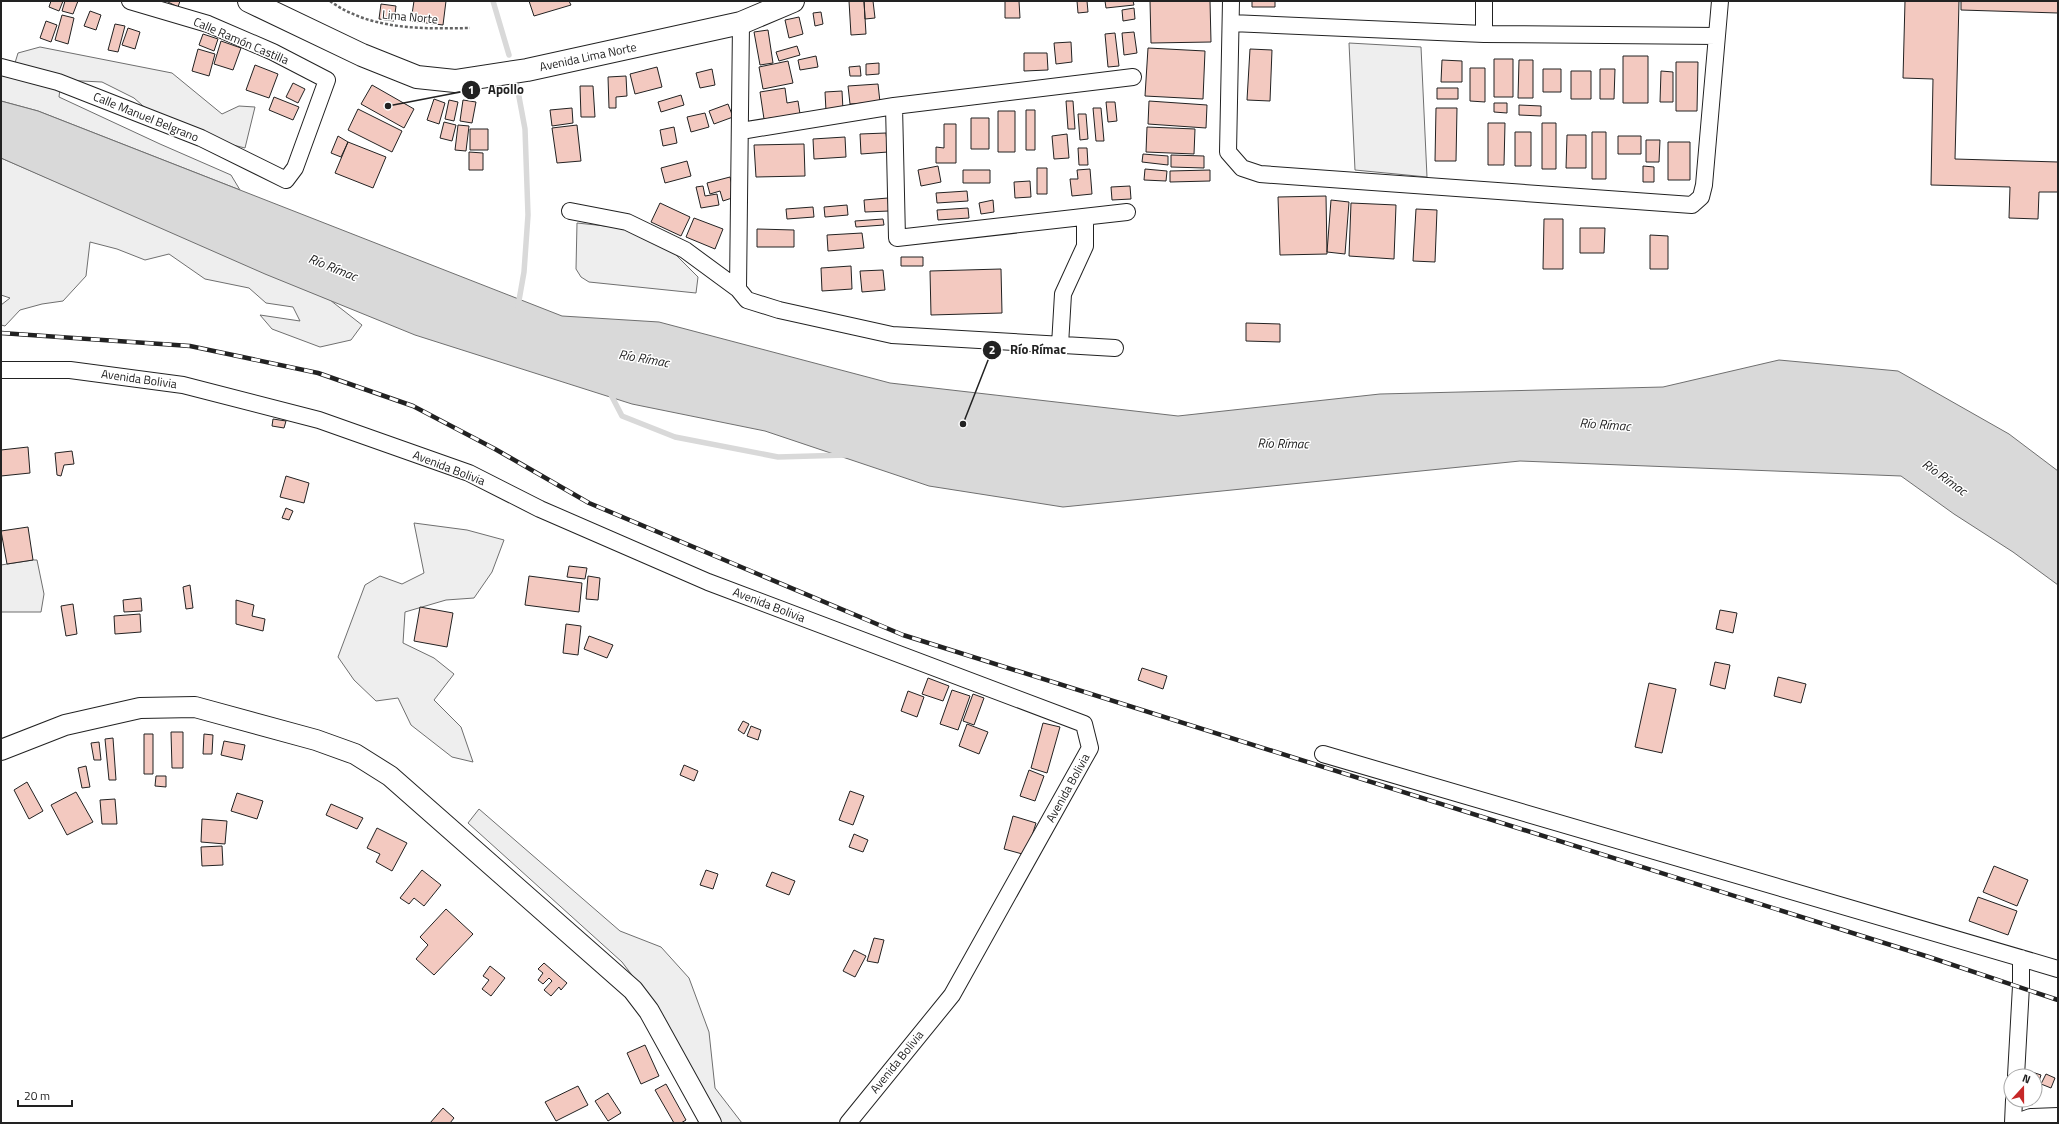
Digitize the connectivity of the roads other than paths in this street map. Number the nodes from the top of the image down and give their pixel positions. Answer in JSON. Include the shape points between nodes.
{"nodes":[{"id":1,"x":130,"y":1,"type":"edge"},
{"id":2,"x":249,"y":1,"type":"edge"},
{"id":3,"x":793,"y":1,"type":"edge"},
{"id":4,"x":1231,"y":1,"type":"edge"},
{"id":5,"x":1484,"y":1,"type":"edge"},
{"id":6,"x":1720,"y":1,"type":"edge"},
{"id":7,"x":741,"y":23,"type":"junction"},
{"id":8,"x":1231,"y":23,"type":"junction"},
{"id":9,"x":1484,"y":34,"type":"junction"},
{"id":10,"x":1717,"y":36,"type":"junction"},
{"id":11,"x":1,"y":67,"type":"edge"},
{"id":12,"x":1133,"y":77,"type":"dead end"},
{"id":13,"x":894,"y":106,"type":"junction"},
{"id":14,"x":740,"y":131,"type":"junction"},
{"id":15,"x":286,"y":180,"type":"joint"},
{"id":16,"x":570,"y":211,"type":"dead end"},
{"id":17,"x":1127,"y":212,"type":"dead end"},
{"id":18,"x":1085,"y":217,"type":"junction"},
{"id":19,"x":738,"y":289,"type":"junction"},
{"id":20,"x":1060,"y":345,"type":"junction"},
{"id":21,"x":1115,"y":348,"type":"dead end"},
{"id":22,"x":1,"y":370,"type":"edge"},
{"id":23,"x":1,"y":750,"type":"edge"},
{"id":24,"x":1323,"y":754,"type":"dead end"},
{"id":25,"x":2021,"y":958,"type":"junction"},
{"id":26,"x":2058,"y":969,"type":"edge"},
{"id":27,"x":2016,"y":1068,"type":"edge"},
{"id":28,"x":2014,"y":1108,"type":"edge"},
{"id":29,"x":2058,"y":1118,"type":"edge"},
{"id":30,"x":710,"y":1123,"type":"edge"},
{"id":31,"x":848,"y":1123,"type":"edge"},
{"id":32,"x":2013,"y":1123,"type":"edge"},
{"id":33,"x":2020,"y":1123,"type":"edge"}],
"edges":[{"from":1,"to":15,"type":"street","name":"Calle Ramón Castilla","via":[[208,24],[273,52],[327,80],[295,168]]},
{"from":2,"to":7,"type":"highway","name":"Avenida Lima Norte","via":[[362,55],[417,77],[455,82],[527,70]]},
{"from":3,"to":7,"type":"highway","name":"Avenida Lima Norte"},
{"from":4,"to":8,"type":"street"},
{"from":5,"to":9,"type":"street"},
{"from":6,"to":10,"type":"street"},
{"from":7,"to":14,"type":"street"},
{"from":8,"to":9,"type":"street"},
{"from":8,"to":10,"type":"street","via":[[1228,152],[1242,168],[1260,174],[1692,205],[1701,197],[1704,185]]},
{"from":9,"to":10,"type":"street"},
{"from":11,"to":15,"type":"street","name":"Calle Manuel Belgrano","via":[[58,82],[201,138]]},
{"from":12,"to":13,"type":"street"},
{"from":13,"to":14,"type":"street"},
{"from":13,"to":18,"type":"street","via":[[897,238]]},
{"from":14,"to":19,"type":"street"},
{"from":16,"to":19,"type":"street","via":[[627,222],[685,250]]},
{"from":17,"to":18,"type":"street"},
{"from":18,"to":20,"type":"street","via":[[1085,246],[1063,294]]},
{"from":19,"to":20,"type":"street","via":[[747,300],[779,310],[892,335]]},
{"from":20,"to":21,"type":"street"},
{"from":22,"to":31,"type":"street","name":"Avenida Bolivia","via":[[70,370],[183,385],[319,420],[469,473],[540,509],[708,582],[1084,724],[1090,748],[952,995]]},
{"from":23,"to":30,"type":"street","via":[[66,725],[140,708],[195,707],[302,736],[355,754],[390,776],[633,990],[649,1011]]},
{"from":24,"to":25,"type":"street"},
{"from":25,"to":26,"type":"street"},
{"from":25,"to":27,"type":"street"},
{"from":28,"to":32,"type":"street"},
{"from":29,"to":33,"type":"street","via":[[2031,1118]]}]}
